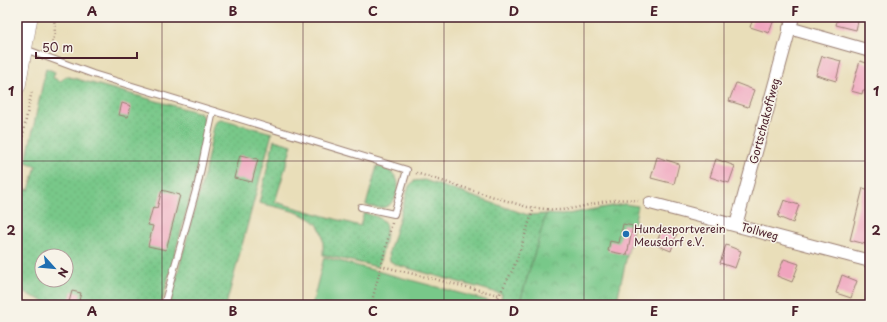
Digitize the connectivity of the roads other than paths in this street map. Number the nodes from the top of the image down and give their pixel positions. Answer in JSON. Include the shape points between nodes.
{"nodes":[{"id":1,"x":29,"y":17,"type":"edge"},
{"id":2,"x":791,"y":23,"type":"edge"},
{"id":3,"x":25,"y":49,"type":"junction"},
{"id":4,"x":870,"y":51,"type":"edge"},
{"id":5,"x":17,"y":86,"type":"edge"},
{"id":6,"x":213,"y":111,"type":"junction"},
{"id":7,"x":650,"y":203,"type":"road end"},
{"id":8,"x":361,"y":207,"type":"dead end"},
{"id":9,"x":736,"y":225,"type":"junction"},
{"id":10,"x":870,"y":261,"type":"edge"},
{"id":11,"x":17,"y":304,"type":"edge"},
{"id":12,"x":22,"y":305,"type":"edge"},
{"id":13,"x":164,"y":305,"type":"edge"}],
"edges":[{"from":1,"to":3,"type":"main road"},
{"from":2,"to":4,"type":"street"},
{"from":2,"to":9,"type":"street","name":"Gortschakoffweg"},
{"from":3,"to":5,"type":"main road"},
{"from":3,"to":6,"type":"lane","via":[[92,74]]},
{"from":6,"to":8,"type":"lane","via":[[407,170],[394,214]]},
{"from":6,"to":13,"type":"lane","via":[[198,183]]},
{"from":7,"to":9,"type":"street","name":"Tollweg"},
{"from":9,"to":10,"type":"street","name":"Tollweg"},
{"from":11,"to":12,"type":"lane"}]}
